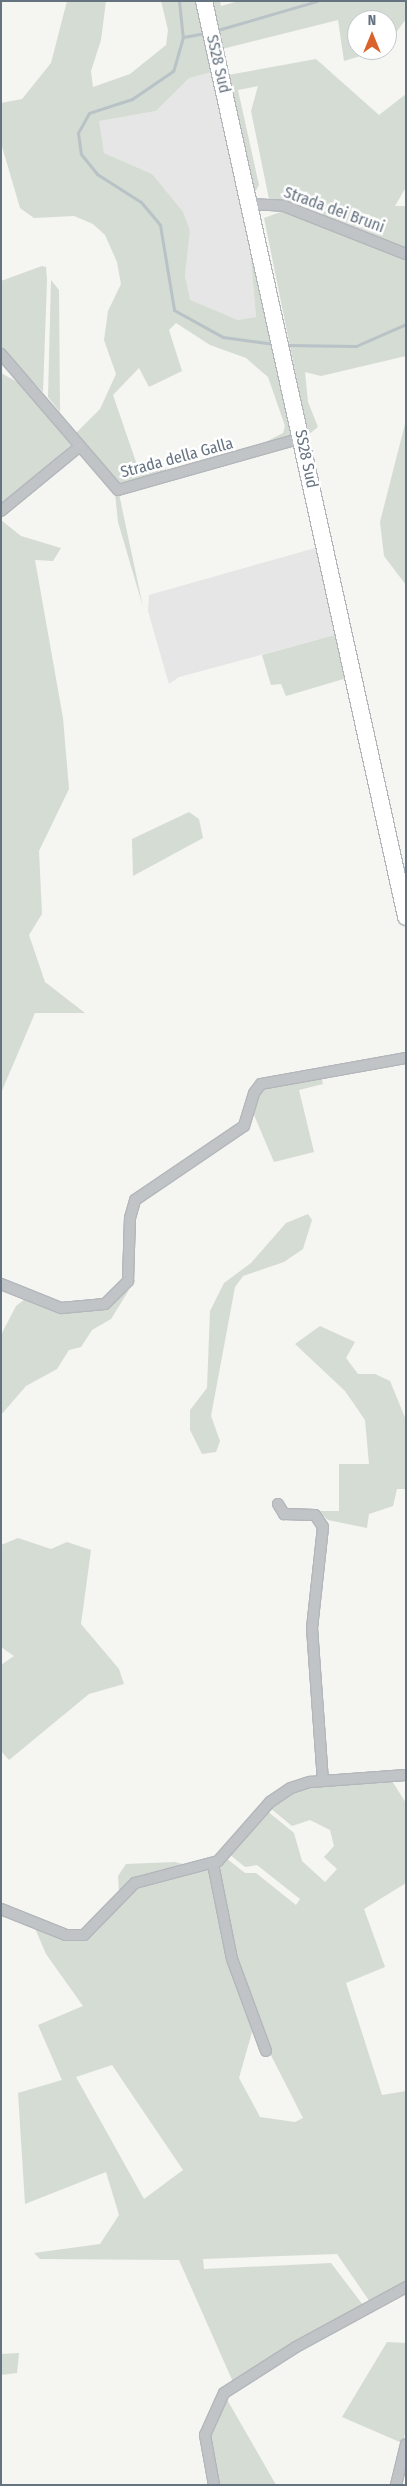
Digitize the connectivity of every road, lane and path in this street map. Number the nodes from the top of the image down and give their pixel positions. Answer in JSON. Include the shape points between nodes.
{"nodes":[{"id":1,"x":205,"y":4,"type":"edge"},
{"id":2,"x":250,"y":204,"type":"junction"},
{"id":3,"x":406,"y":254,"type":"edge"},
{"id":4,"x":1,"y":354,"type":"edge"},
{"id":5,"x":302,"y":438,"type":"junction"},
{"id":6,"x":80,"y":446,"type":"junction"},
{"id":7,"x":1,"y":510,"type":"edge"},
{"id":8,"x":406,"y":917,"type":"edge"},
{"id":9,"x":406,"y":1058,"type":"edge"},
{"id":10,"x":1,"y":1284,"type":"edge"},
{"id":11,"x":278,"y":1504,"type":"dead end"},
{"id":12,"x":406,"y":1775,"type":"edge"},
{"id":13,"x":323,"y":1781,"type":"junction"},
{"id":14,"x":213,"y":1864,"type":"junction"},
{"id":15,"x":1,"y":1909,"type":"edge"},
{"id":16,"x":266,"y":2052,"type":"dead end"},
{"id":17,"x":406,"y":2287,"type":"edge"},
{"id":18,"x":406,"y":2444,"type":"edge"},
{"id":19,"x":214,"y":2485,"type":"edge"},
{"id":20,"x":396,"y":2485,"type":"edge"}],
"edges":[{"from":1,"to":2,"type":"main road","name":"SS28 Sud"},
{"from":2,"to":3,"type":"street","name":"Strada dei Bruni","via":[[284,206]]},
{"from":2,"to":5,"type":"main road","name":"SS28 Sud"},
{"from":4,"to":6,"type":"street","name":"Strada della Galla"},
{"from":5,"to":6,"type":"street","name":"Strada della Galla","via":[[124,491],[109,484]]},
{"from":5,"to":8,"type":"main road","name":"SS28 Sud"},
{"from":6,"to":7,"type":"street"},
{"from":9,"to":10,"type":"street","via":[[262,1084],[254,1093],[244,1126],[135,1200],[130,1218],[128,1281],[105,1304],[61,1308]]},
{"from":11,"to":13,"type":"street","via":[[284,1514],[315,1515],[323,1527],[312,1628]]},
{"from":12,"to":13,"type":"street"},
{"from":13,"to":14,"type":"street","via":[[303,1783],[278,1795]]},
{"from":14,"to":15,"type":"street","via":[[135,1883],[82,1935],[66,1935]]},
{"from":14,"to":16,"type":"street","via":[[232,1959]]},
{"from":17,"to":19,"type":"street","via":[[296,2347],[224,2393],[205,2436]]},
{"from":18,"to":20,"type":"street"}]}
